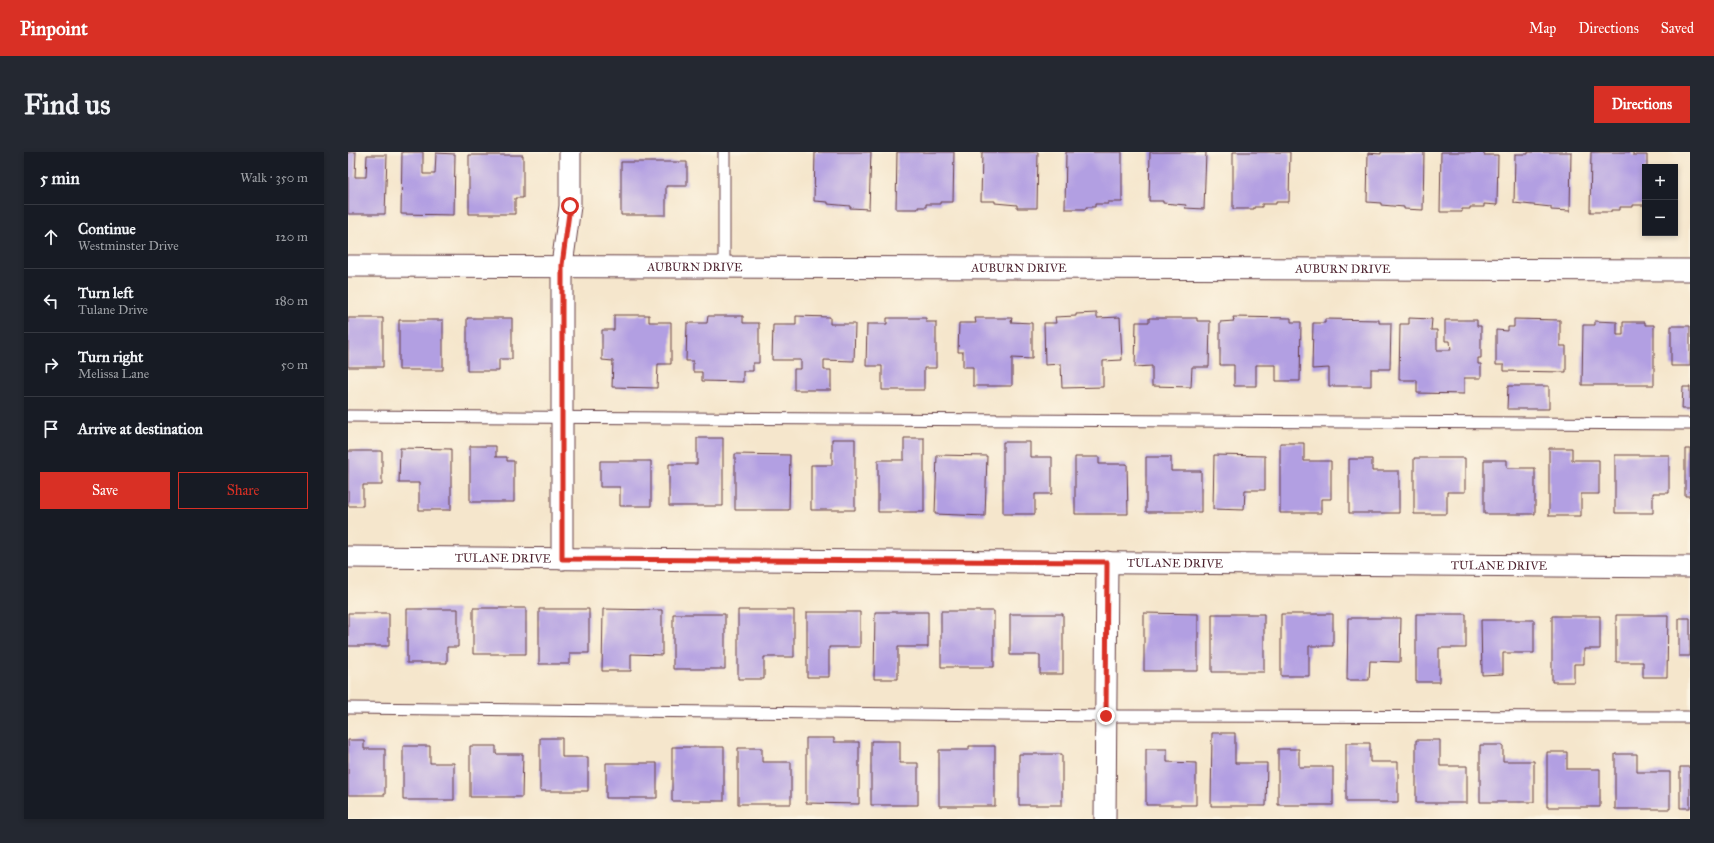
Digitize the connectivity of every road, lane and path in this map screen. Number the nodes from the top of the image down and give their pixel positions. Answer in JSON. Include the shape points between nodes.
{"nodes":[{"id":1,"x":570,"y":152,"type":"edge"},
{"id":2,"x":724,"y":152,"type":"edge"},
{"id":3,"x":562,"y":265,"type":"junction"},
{"id":4,"x":348,"y":266,"type":"edge"},
{"id":5,"x":724,"y":266,"type":"junction"},
{"id":6,"x":1690,"y":270,"type":"edge"},
{"id":7,"x":348,"y":416,"type":"edge"},
{"id":8,"x":562,"y":417,"type":"junction"},
{"id":9,"x":1690,"y":424,"type":"edge"},
{"id":10,"x":348,"y":557,"type":"edge"},
{"id":11,"x":562,"y":559,"type":"junction"},
{"id":12,"x":1107,"y":562,"type":"junction"},
{"id":13,"x":1690,"y":567,"type":"edge"},
{"id":14,"x":348,"y":708,"type":"edge"},
{"id":15,"x":1106,"y":716,"type":"junction"},
{"id":16,"x":1690,"y":717,"type":"edge"},
{"id":17,"x":1105,"y":819,"type":"edge"}],
"edges":[{"from":1,"to":3,"type":"street","via":[[570,206]]},
{"from":2,"to":5,"type":"lane"},
{"from":3,"to":4,"type":"street","name":"AUBURN DRIVE"},
{"from":3,"to":5,"type":"street","name":"AUBURN DRIVE"},
{"from":3,"to":8,"type":"street"},
{"from":5,"to":6,"type":"street","name":"AUBURN DRIVE"},
{"from":7,"to":8,"type":"lane"},
{"from":8,"to":9,"type":"lane"},
{"from":8,"to":11,"type":"street"},
{"from":10,"to":11,"type":"street","name":"TULANE DRIVE"},
{"from":11,"to":12,"type":"street","name":"TULANE DRIVE"},
{"from":12,"to":13,"type":"street","name":"TULANE DRIVE"},
{"from":12,"to":15,"type":"street"},
{"from":14,"to":15,"type":"lane"},
{"from":15,"to":16,"type":"lane"},
{"from":15,"to":17,"type":"street"}]}
